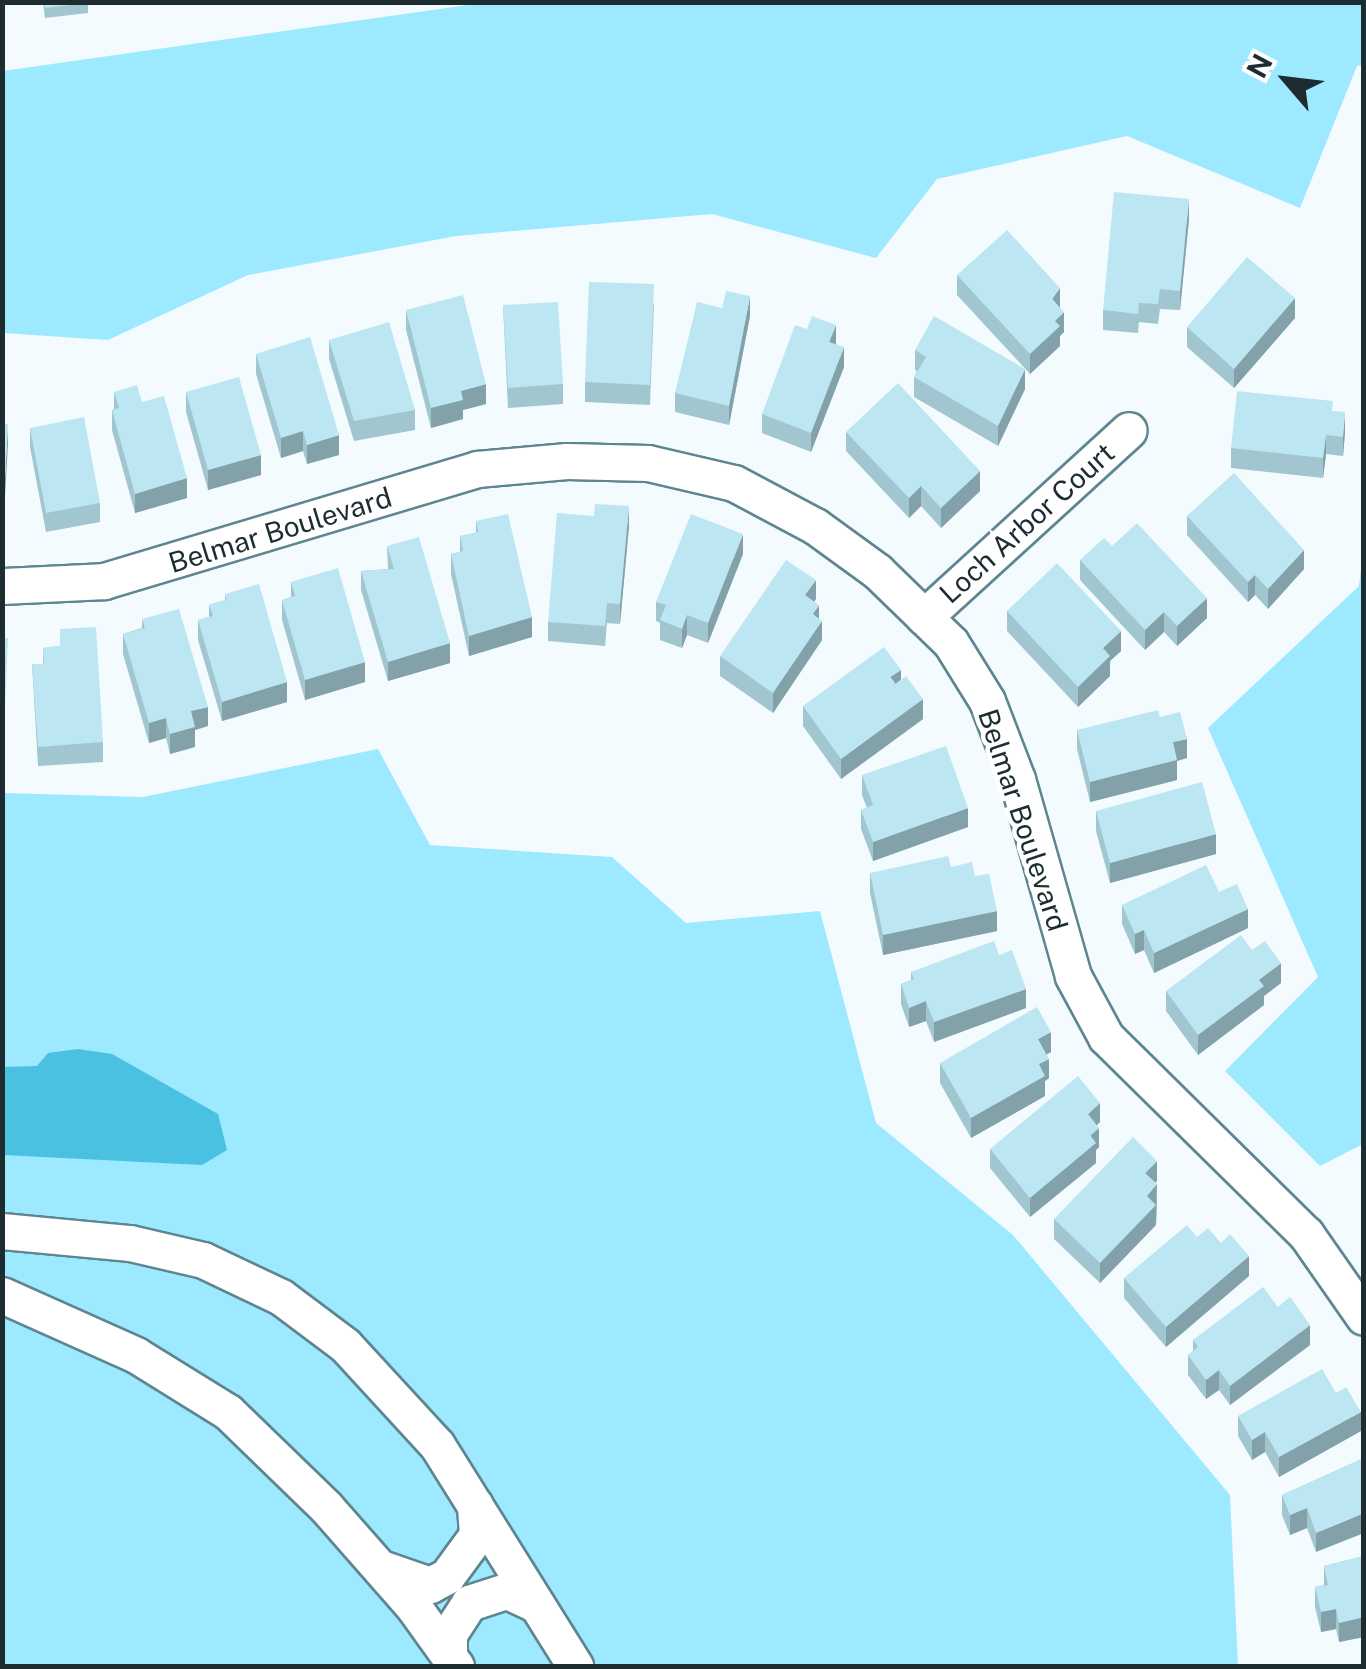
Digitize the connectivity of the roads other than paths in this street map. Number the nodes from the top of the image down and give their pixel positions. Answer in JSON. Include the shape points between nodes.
{"nodes":[{"id":1,"x":1129,"y":430,"type":"dead end"},
{"id":2,"x":2,"y":586,"type":"edge"},
{"id":3,"x":924,"y":616,"type":"junction"},
{"id":4,"x":2,"y":1231,"type":"edge"},
{"id":5,"x":2,"y":1295,"type":"edge"},
{"id":6,"x":1364,"y":1317,"type":"edge"},
{"id":7,"x":474,"y":1505,"type":"junction"},
{"id":8,"x":378,"y":1566,"type":"junction"},
{"id":9,"x":536,"y":1605,"type":"junction"},
{"id":10,"x":452,"y":1662,"type":"edge"},
{"id":11,"x":575,"y":1666,"type":"edge"}],
"edges":[{"from":1,"to":3,"type":"street","name":"Loch Arbor Court"},
{"from":2,"to":3,"type":"street","name":"Belmar Boulevard","via":[[104,581],[477,469],[648,463],[734,483],[815,526]]},
{"from":3,"to":6,"type":"street","name":"Belmar Boulevard","via":[[951,642],[987,701],[1074,976],[1106,1037],[1306,1234]]},
{"from":4,"to":7,"type":"street","via":[[130,1242],[203,1260],[281,1297],[345,1345],[437,1445]]},
{"from":5,"to":8,"type":"street","via":[[136,1355],[228,1412]]},
{"from":7,"to":8,"type":"street","via":[[477,1536],[447,1576],[430,1585]]},
{"from":7,"to":9,"type":"street"},
{"from":8,"to":10,"type":"street"},
{"from":9,"to":10,"type":"street","via":[[508,1591],[469,1603],[450,1634]]},
{"from":9,"to":11,"type":"street"}]}
